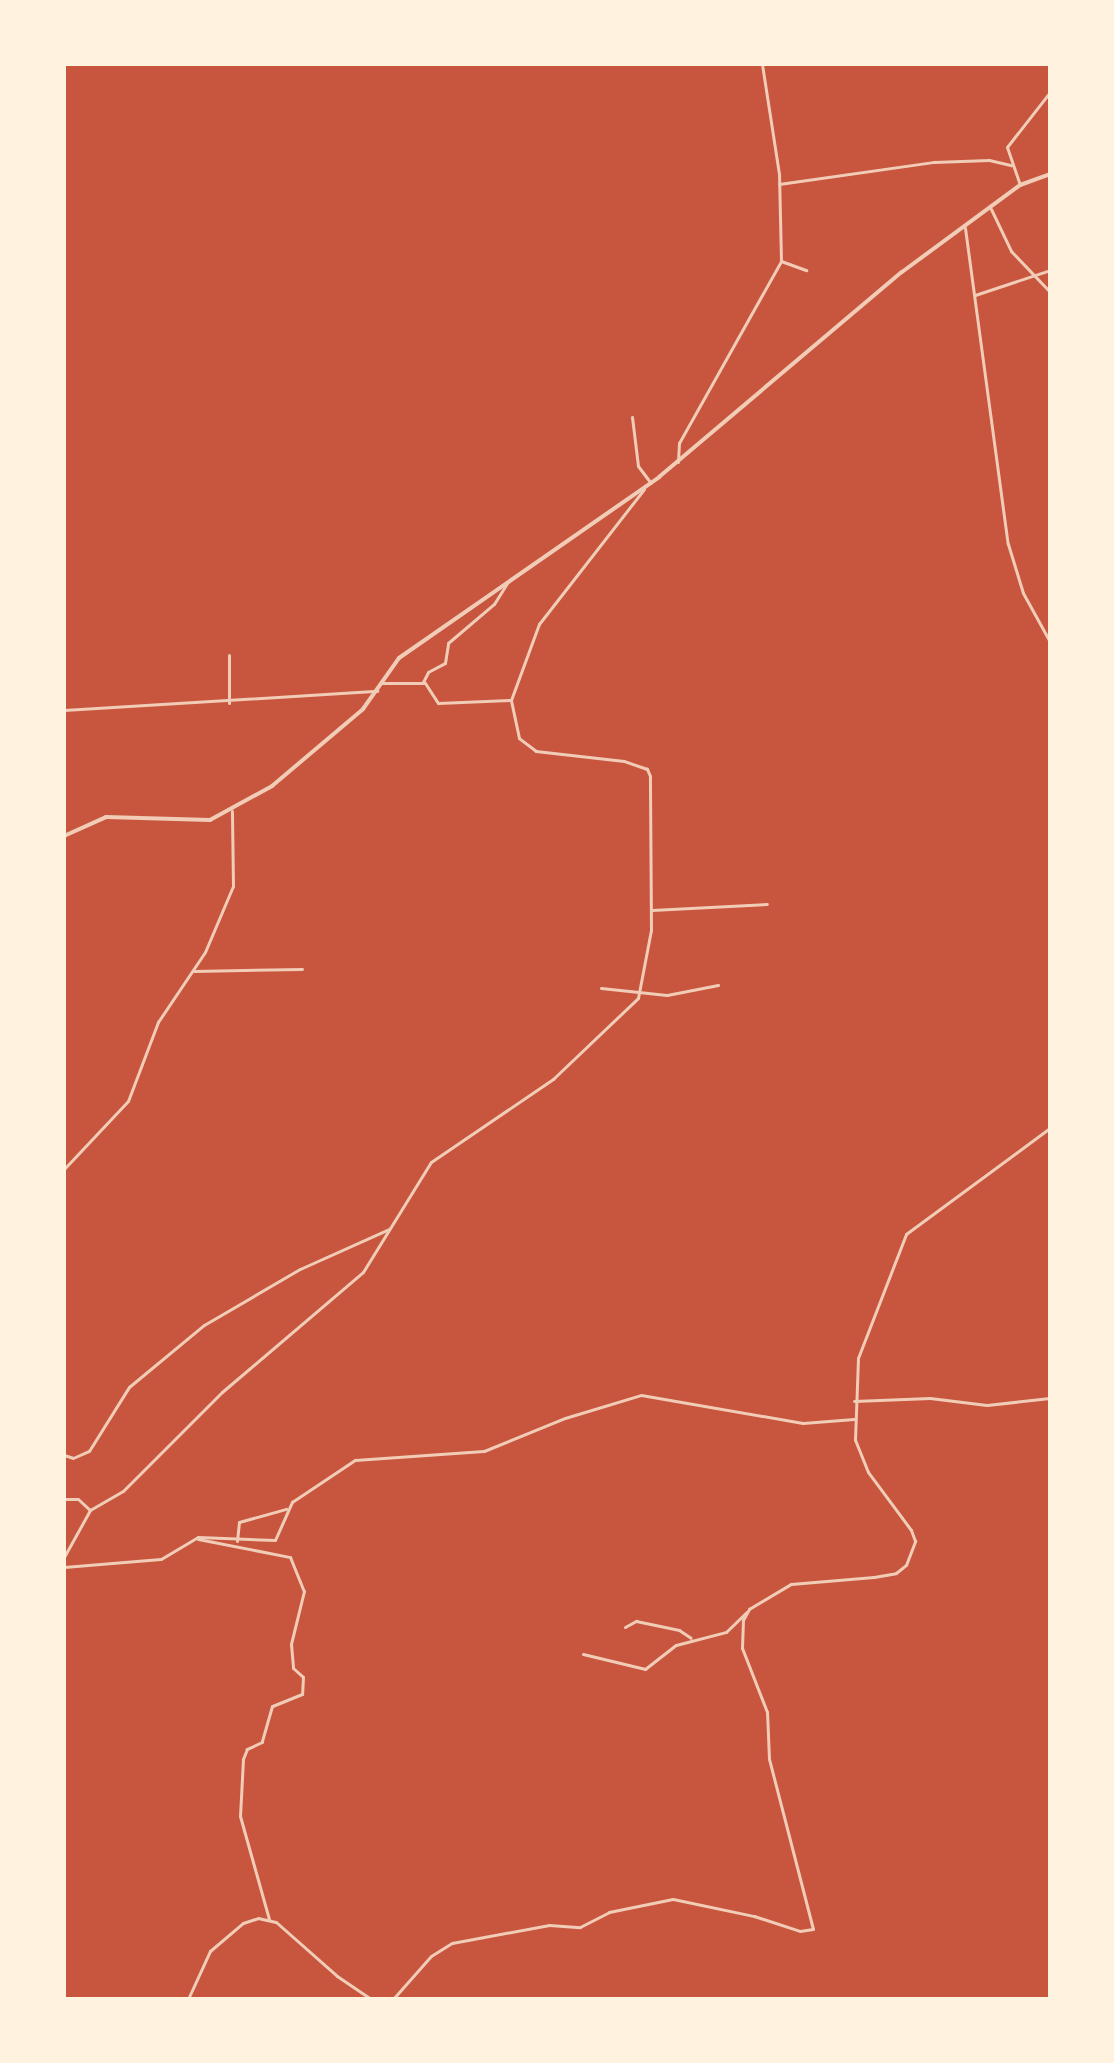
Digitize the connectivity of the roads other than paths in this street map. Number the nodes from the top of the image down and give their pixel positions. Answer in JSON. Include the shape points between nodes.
{"nodes":[{"id":1,"x":762,"y":64,"type":"edge"},
{"id":2,"x":1050,"y":92,"type":"edge"},
{"id":3,"x":1011,"y":165,"type":"junction"},
{"id":4,"x":1050,"y":174,"type":"edge"},
{"id":5,"x":779,"y":184,"type":"junction"},
{"id":6,"x":1020,"y":185,"type":"junction"},
{"id":7,"x":991,"y":209,"type":"junction"},
{"id":8,"x":965,"y":228,"type":"junction"},
{"id":9,"x":781,"y":261,"type":"junction"},
{"id":10,"x":806,"y":270,"type":"dead end"},
{"id":11,"x":1050,"y":270,"type":"edge"},
{"id":12,"x":1036,"y":274,"type":"junction"},
{"id":13,"x":1050,"y":292,"type":"edge"},
{"id":14,"x":975,"y":295,"type":"junction"},
{"id":15,"x":632,"y":417,"type":"dead end"},
{"id":16,"x":678,"y":462,"type":"junction"},
{"id":17,"x":648,"y":484,"type":"junction"},
{"id":18,"x":507,"y":583,"type":"junction"},
{"id":19,"x":1050,"y":642,"type":"edge"},
{"id":20,"x":229,"y":655,"type":"dead end"},
{"id":21,"x":381,"y":683,"type":"junction"},
{"id":22,"x":423,"y":683,"type":"junction"},
{"id":23,"x":377,"y":691,"type":"junction"},
{"id":24,"x":511,"y":700,"type":"junction"},
{"id":25,"x":229,"y":703,"type":"junction"},
{"id":26,"x":64,"y":710,"type":"edge"},
{"id":27,"x":232,"y":811,"type":"junction"},
{"id":28,"x":64,"y":836,"type":"edge"},
{"id":29,"x":767,"y":904,"type":"dead end"},
{"id":30,"x":652,"y":910,"type":"junction"},
{"id":31,"x":302,"y":969,"type":"dead end"},
{"id":32,"x":192,"y":971,"type":"junction"},
{"id":33,"x":718,"y":985,"type":"dead end"},
{"id":34,"x":601,"y":988,"type":"dead end"},
{"id":35,"x":641,"y":991,"type":"junction"},
{"id":36,"x":1050,"y":1128,"type":"edge"},
{"id":37,"x":64,"y":1169,"type":"edge"},
{"id":38,"x":389,"y":1229,"type":"junction"},
{"id":39,"x":1050,"y":1398,"type":"edge"},
{"id":40,"x":854,"y":1401,"type":"junction"},
{"id":41,"x":854,"y":1419,"type":"junction"},
{"id":42,"x":64,"y":1455,"type":"edge"},
{"id":43,"x":64,"y":1499,"type":"edge"},
{"id":44,"x":286,"y":1509,"type":"junction"},
{"id":45,"x":90,"y":1510,"type":"junction"},
{"id":46,"x":194,"y":1539,"type":"junction"},
{"id":47,"x":237,"y":1541,"type":"junction"},
{"id":48,"x":64,"y":1557,"type":"edge"},
{"id":49,"x":64,"y":1567,"type":"edge"},
{"id":50,"x":747,"y":1612,"type":"junction"},
{"id":51,"x":625,"y":1627,"type":"dead end"},
{"id":52,"x":692,"y":1639,"type":"junction"},
{"id":53,"x":583,"y":1654,"type":"dead end"},
{"id":54,"x":269,"y":1919,"type":"junction"},
{"id":55,"x":188,"y":1999,"type":"edge"},
{"id":56,"x":371,"y":1999,"type":"edge"},
{"id":57,"x":393,"y":1999,"type":"edge"}],
"edges":[{"from":1,"to":5,"type":"street"},
{"from":2,"to":3,"type":"street","via":[[1007,147]]},
{"from":3,"to":5,"type":"street","via":[[989,160],[934,162]]},
{"from":3,"to":6,"type":"street"},
{"from":4,"to":6,"type":"street"},
{"from":5,"to":9,"type":"street"},
{"from":6,"to":7,"type":"street"},
{"from":7,"to":8,"type":"street"},
{"from":7,"to":12,"type":"street","via":[[1011,251]]},
{"from":8,"to":14,"type":"street"},
{"from":8,"to":16,"type":"street","via":[[902,272]]},
{"from":9,"to":10,"type":"street"},
{"from":9,"to":16,"type":"street","via":[[679,443]]},
{"from":11,"to":12,"type":"street"},
{"from":12,"to":13,"type":"street"},
{"from":12,"to":14,"type":"street"},
{"from":14,"to":19,"type":"street","via":[[1008,544],[1023,593]]},
{"from":15,"to":17,"type":"street","via":[[638,466]]},
{"from":16,"to":17,"type":"street"},
{"from":17,"to":18,"type":"street"},
{"from":17,"to":24,"type":"street","via":[[539,624]]},
{"from":18,"to":21,"type":"street","via":[[399,658]]},
{"from":18,"to":22,"type":"street","via":[[494,604],[448,643],[445,663],[428,672]]},
{"from":20,"to":25,"type":"street"},
{"from":21,"to":22,"type":"street"},
{"from":21,"to":23,"type":"street"},
{"from":22,"to":24,"type":"street","via":[[438,703]]},
{"from":23,"to":25,"type":"street"},
{"from":23,"to":27,"type":"street","via":[[317,751]]},
{"from":24,"to":30,"type":"street","via":[[519,738],[536,751],[609,758],[647,769],[653,786]]},
{"from":25,"to":26,"type":"street"},
{"from":27,"to":28,"type":"street","via":[[185,822],[101,817]]},
{"from":27,"to":32,"type":"street","via":[[233,886]]},
{"from":29,"to":30,"type":"street"},
{"from":30,"to":35,"type":"street"},
{"from":31,"to":32,"type":"street"},
{"from":32,"to":37,"type":"street","via":[[158,1022],[128,1101]]},
{"from":33,"to":35,"type":"street","via":[[667,995]]},
{"from":34,"to":35,"type":"street"},
{"from":35,"to":38,"type":"street","via":[[622,1018],[553,1079],[431,1162]]},
{"from":36,"to":40,"type":"street","via":[[906,1234],[858,1358]]},
{"from":38,"to":42,"type":"street","via":[[300,1269],[204,1325],[129,1387],[89,1451],[79,1457]]},
{"from":38,"to":45,"type":"street","via":[[348,1288],[301,1321],[222,1392],[123,1491]]},
{"from":39,"to":40,"type":"street","via":[[987,1405],[930,1398]]},
{"from":40,"to":41,"type":"street"},
{"from":41,"to":44,"type":"street","via":[[803,1423],[641,1395],[578,1413],[484,1451],[355,1460]]},
{"from":41,"to":50,"type":"street","via":[[859,1455],[915,1541],[906,1565],[874,1577],[791,1584]]},
{"from":43,"to":45,"type":"street","via":[[78,1499]]},
{"from":44,"to":47,"type":"street","via":[[239,1522]]},
{"from":44,"to":47,"type":"street","via":[[277,1539]]},
{"from":45,"to":48,"type":"street"},
{"from":46,"to":47,"type":"street"},
{"from":46,"to":49,"type":"street","via":[[161,1559]]},
{"from":46,"to":54,"type":"street","via":[[290,1557],[304,1591],[291,1644],[293,1668],[303,1677],[302,1694],[272,1706],[262,1742],[247,1749],[243,1759],[240,1816]]},
{"from":50,"to":52,"type":"street","via":[[726,1632]]},
{"from":50,"to":57,"type":"street","via":[[742,1648],[767,1712],[769,1759],[813,1929],[800,1931],[673,1899],[609,1912],[580,1927],[549,1925],[452,1943],[431,1956]]},
{"from":51,"to":52,"type":"street","via":[[636,1621],[679,1630]]},
{"from":52,"to":53,"type":"street","via":[[645,1669]]},
{"from":54,"to":55,"type":"street","via":[[243,1923],[219,1941],[204,1959]]},
{"from":54,"to":56,"type":"street"}]}
